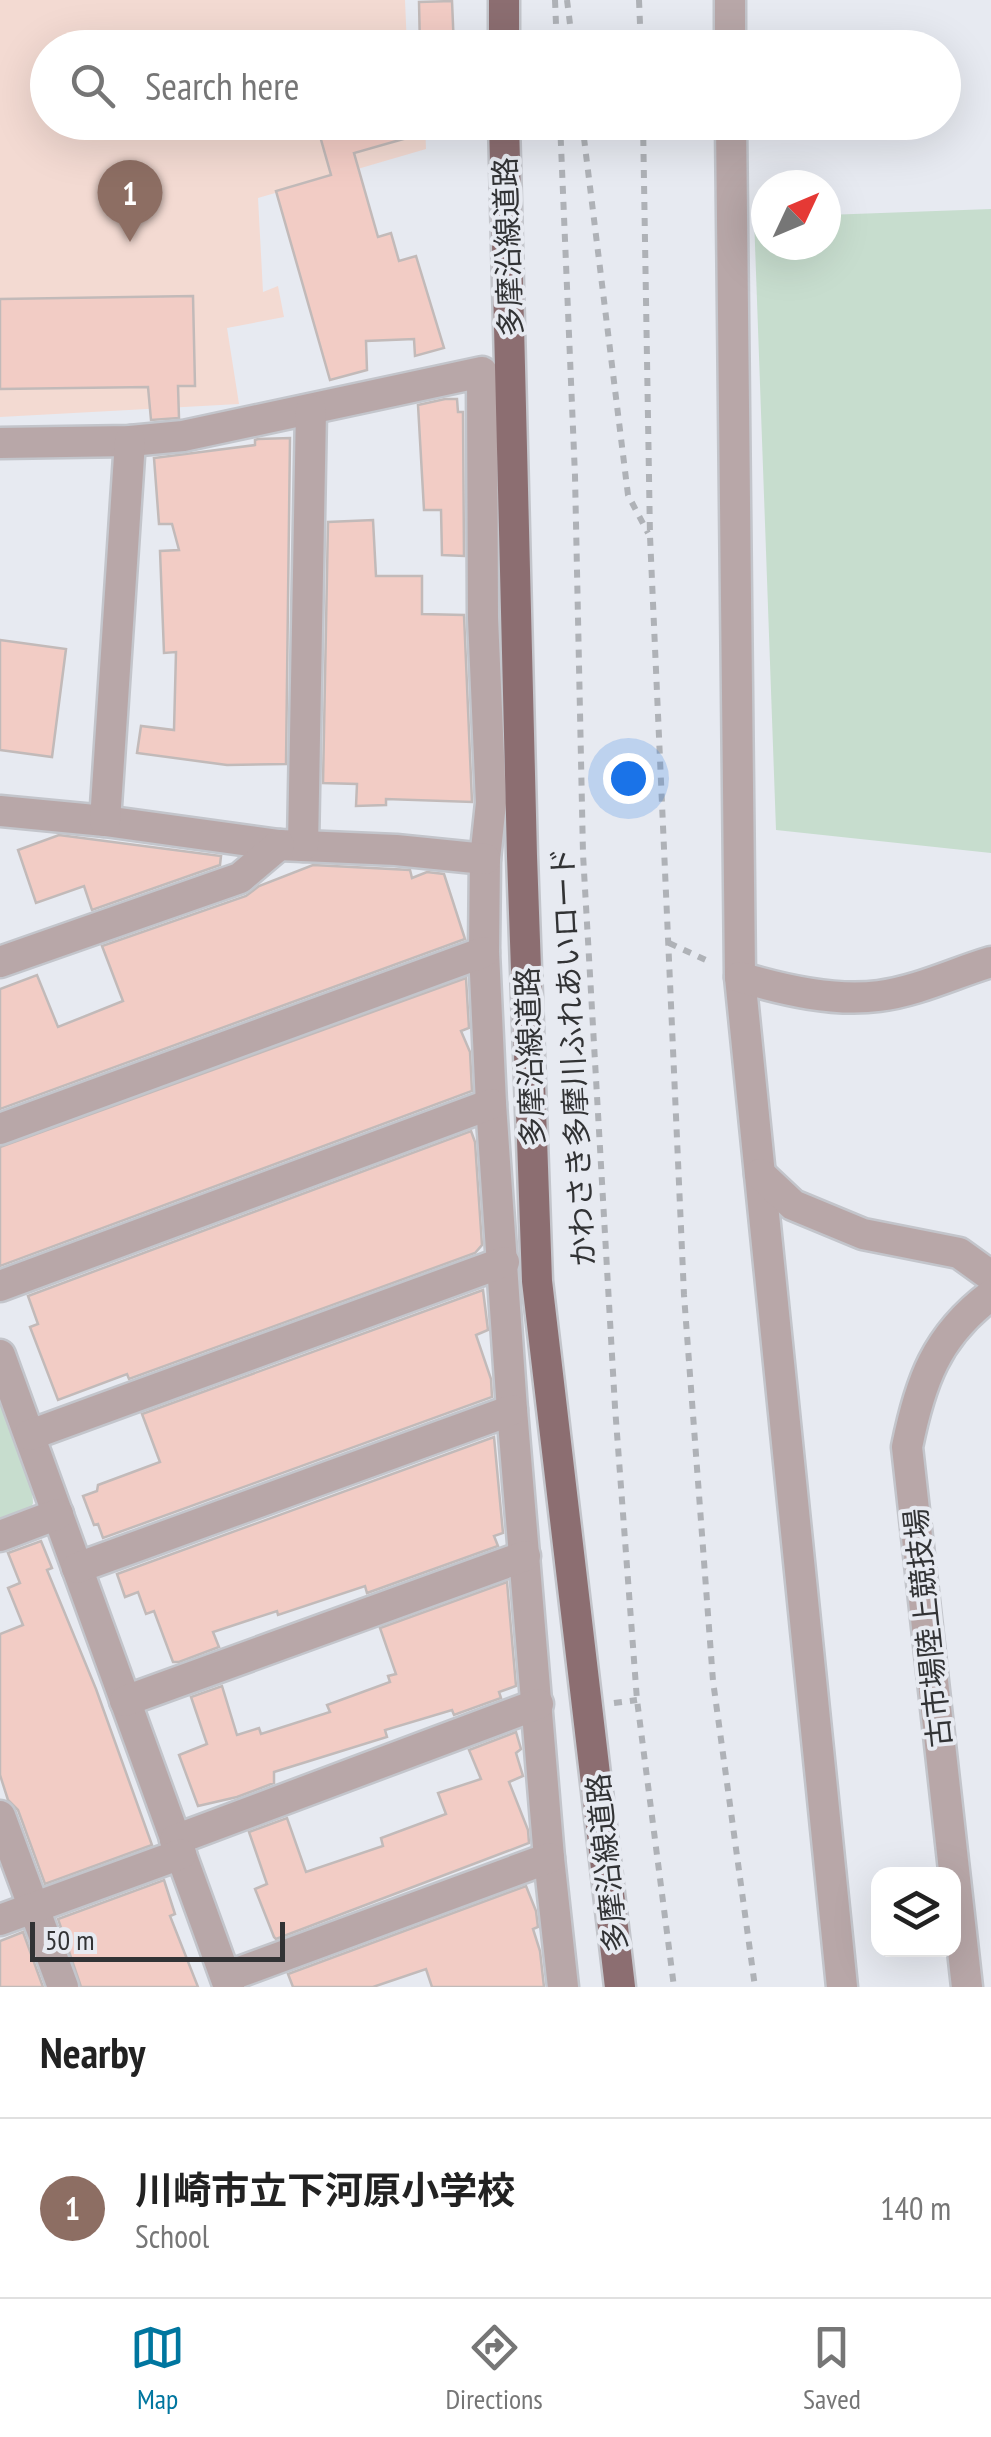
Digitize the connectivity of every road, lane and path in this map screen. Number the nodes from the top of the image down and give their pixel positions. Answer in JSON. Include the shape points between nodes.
{"nodes":[{"id":1,"x":504,"y":0,"type":"edge"},
{"id":2,"x":555,"y":0,"type":"edge"},
{"id":3,"x":567,"y":0,"type":"edge"},
{"id":4,"x":639,"y":0,"type":"edge"},
{"id":5,"x":730,"y":0,"type":"edge"},
{"id":6,"x":504,"y":30,"type":"edge"},
{"id":7,"x":556,"y":30,"type":"edge"},
{"id":8,"x":571,"y":30,"type":"edge"},
{"id":9,"x":640,"y":30,"type":"edge"},
{"id":10,"x":730,"y":30,"type":"edge"},
{"id":11,"x":504,"y":140,"type":"edge"},
{"id":12,"x":561,"y":140,"type":"edge"},
{"id":13,"x":584,"y":140,"type":"edge"},
{"id":14,"x":643,"y":140,"type":"edge"},
{"id":15,"x":731,"y":140,"type":"edge"},
{"id":16,"x":312,"y":410,"type":"junction"},
{"id":17,"x":130,"y":441,"type":"junction"},
{"id":18,"x":0,"y":443,"type":"edge"},
{"id":19,"x":650,"y":536,"type":"junction"},
{"id":20,"x":0,"y":811,"type":"edge"},
{"id":21,"x":105,"y":821,"type":"junction"},
{"id":22,"x":291,"y":846,"type":"junction"},
{"id":23,"x":486,"y":859,"type":"junction"},
{"id":24,"x":484,"y":952,"type":"junction"},
{"id":25,"x":0,"y":962,"type":"edge"},
{"id":26,"x":991,"y":962,"type":"edge"},
{"id":27,"x":740,"y":977,"type":"junction"},
{"id":28,"x":491,"y":1104,"type":"junction"},
{"id":29,"x":0,"y":1129,"type":"edge"},
{"id":30,"x":760,"y":1174,"type":"junction"},
{"id":31,"x":504,"y":1262,"type":"junction"},
{"id":32,"x":991,"y":1276,"type":"edge"},
{"id":33,"x":0,"y":1286,"type":"edge"},
{"id":34,"x":991,"y":1295,"type":"edge"},
{"id":35,"x":0,"y":1355,"type":"edge"},
{"id":36,"x":512,"y":1410,"type":"junction"},
{"id":37,"x":30,"y":1435,"type":"junction"},
{"id":38,"x":58,"y":1514,"type":"junction"},
{"id":39,"x":0,"y":1536,"type":"edge"},
{"id":40,"x":525,"y":1556,"type":"junction"},
{"id":41,"x":78,"y":1568,"type":"junction"},
{"id":42,"x":125,"y":1700,"type":"junction"},
{"id":43,"x":538,"y":1704,"type":"junction"},
{"id":44,"x":0,"y":1816,"type":"edge"},
{"id":45,"x":178,"y":1847,"type":"junction"},
{"id":46,"x":549,"y":1858,"type":"junction"},
{"id":47,"x":34,"y":1908,"type":"junction"},
{"id":48,"x":0,"y":1920,"type":"edge"},
{"id":49,"x":228,"y":1982,"type":"edge"},
{"id":50,"x":63,"y":1987,"type":"edge"},
{"id":51,"x":563,"y":1987,"type":"edge"},
{"id":52,"x":620,"y":1987,"type":"edge"},
{"id":53,"x":674,"y":1987,"type":"edge"},
{"id":54,"x":755,"y":1987,"type":"edge"},
{"id":55,"x":842,"y":1987,"type":"edge"},
{"id":56,"x":967,"y":1987,"type":"edge"}],
"edges":[{"from":1,"to":6,"type":"main road"},
{"from":2,"to":7,"type":"path"},
{"from":3,"to":8,"type":"path"},
{"from":4,"to":9,"type":"path"},
{"from":5,"to":10,"type":"street"},
{"from":11,"to":52,"type":"main road","name":"多摩沿線道路","via":[[537,1281]]},
{"from":12,"to":53,"type":"path","name":"かわさき多摩川ふれあいロード","via":[[582,854],[612,1367],[638,1700]]},
{"from":13,"to":19,"type":"path","via":[[628,495]]},
{"from":14,"to":19,"type":"path"},
{"from":15,"to":27,"type":"street"},
{"from":16,"to":17,"type":"street"},
{"from":16,"to":22,"type":"street"},
{"from":16,"to":23,"type":"street","via":[[482,372],[482,618],[491,803]]},
{"from":17,"to":18,"type":"street"},
{"from":17,"to":21,"type":"street"},
{"from":19,"to":54,"type":"path","via":[[686,1333],[713,1681]]},
{"from":20,"to":21,"type":"street"},
{"from":21,"to":22,"type":"street"},
{"from":22,"to":23,"type":"street"},
{"from":22,"to":25,"type":"street","via":[[240,878]]},
{"from":23,"to":24,"type":"street"},
{"from":24,"to":28,"type":"street"},
{"from":24,"to":29,"type":"street"},
{"from":26,"to":27,"type":"street","via":[[878,996],[781,989]]},
{"from":27,"to":30,"type":"street"},
{"from":28,"to":31,"type":"street"},
{"from":28,"to":33,"type":"street"},
{"from":30,"to":32,"type":"street","via":[[793,1205],[863,1234],[958,1253]]},
{"from":30,"to":55,"type":"street"},
{"from":31,"to":36,"type":"street"},
{"from":31,"to":37,"type":"street"},
{"from":34,"to":56,"type":"street","name":"古市場陸上競技場","via":[[938,1349],[918,1393],[907,1447]]},
{"from":35,"to":37,"type":"street"},
{"from":36,"to":40,"type":"street"},
{"from":36,"to":41,"type":"street"},
{"from":37,"to":38,"type":"street"},
{"from":38,"to":39,"type":"street"},
{"from":38,"to":41,"type":"street"},
{"from":40,"to":42,"type":"street"},
{"from":40,"to":43,"type":"street"},
{"from":41,"to":42,"type":"street"},
{"from":42,"to":45,"type":"street"},
{"from":43,"to":45,"type":"street"},
{"from":43,"to":46,"type":"street"},
{"from":44,"to":47,"type":"street"},
{"from":45,"to":47,"type":"street"},
{"from":45,"to":49,"type":"street"},
{"from":46,"to":49,"type":"street"},
{"from":46,"to":51,"type":"street"},
{"from":47,"to":48,"type":"street"},
{"from":47,"to":50,"type":"street"}]}
